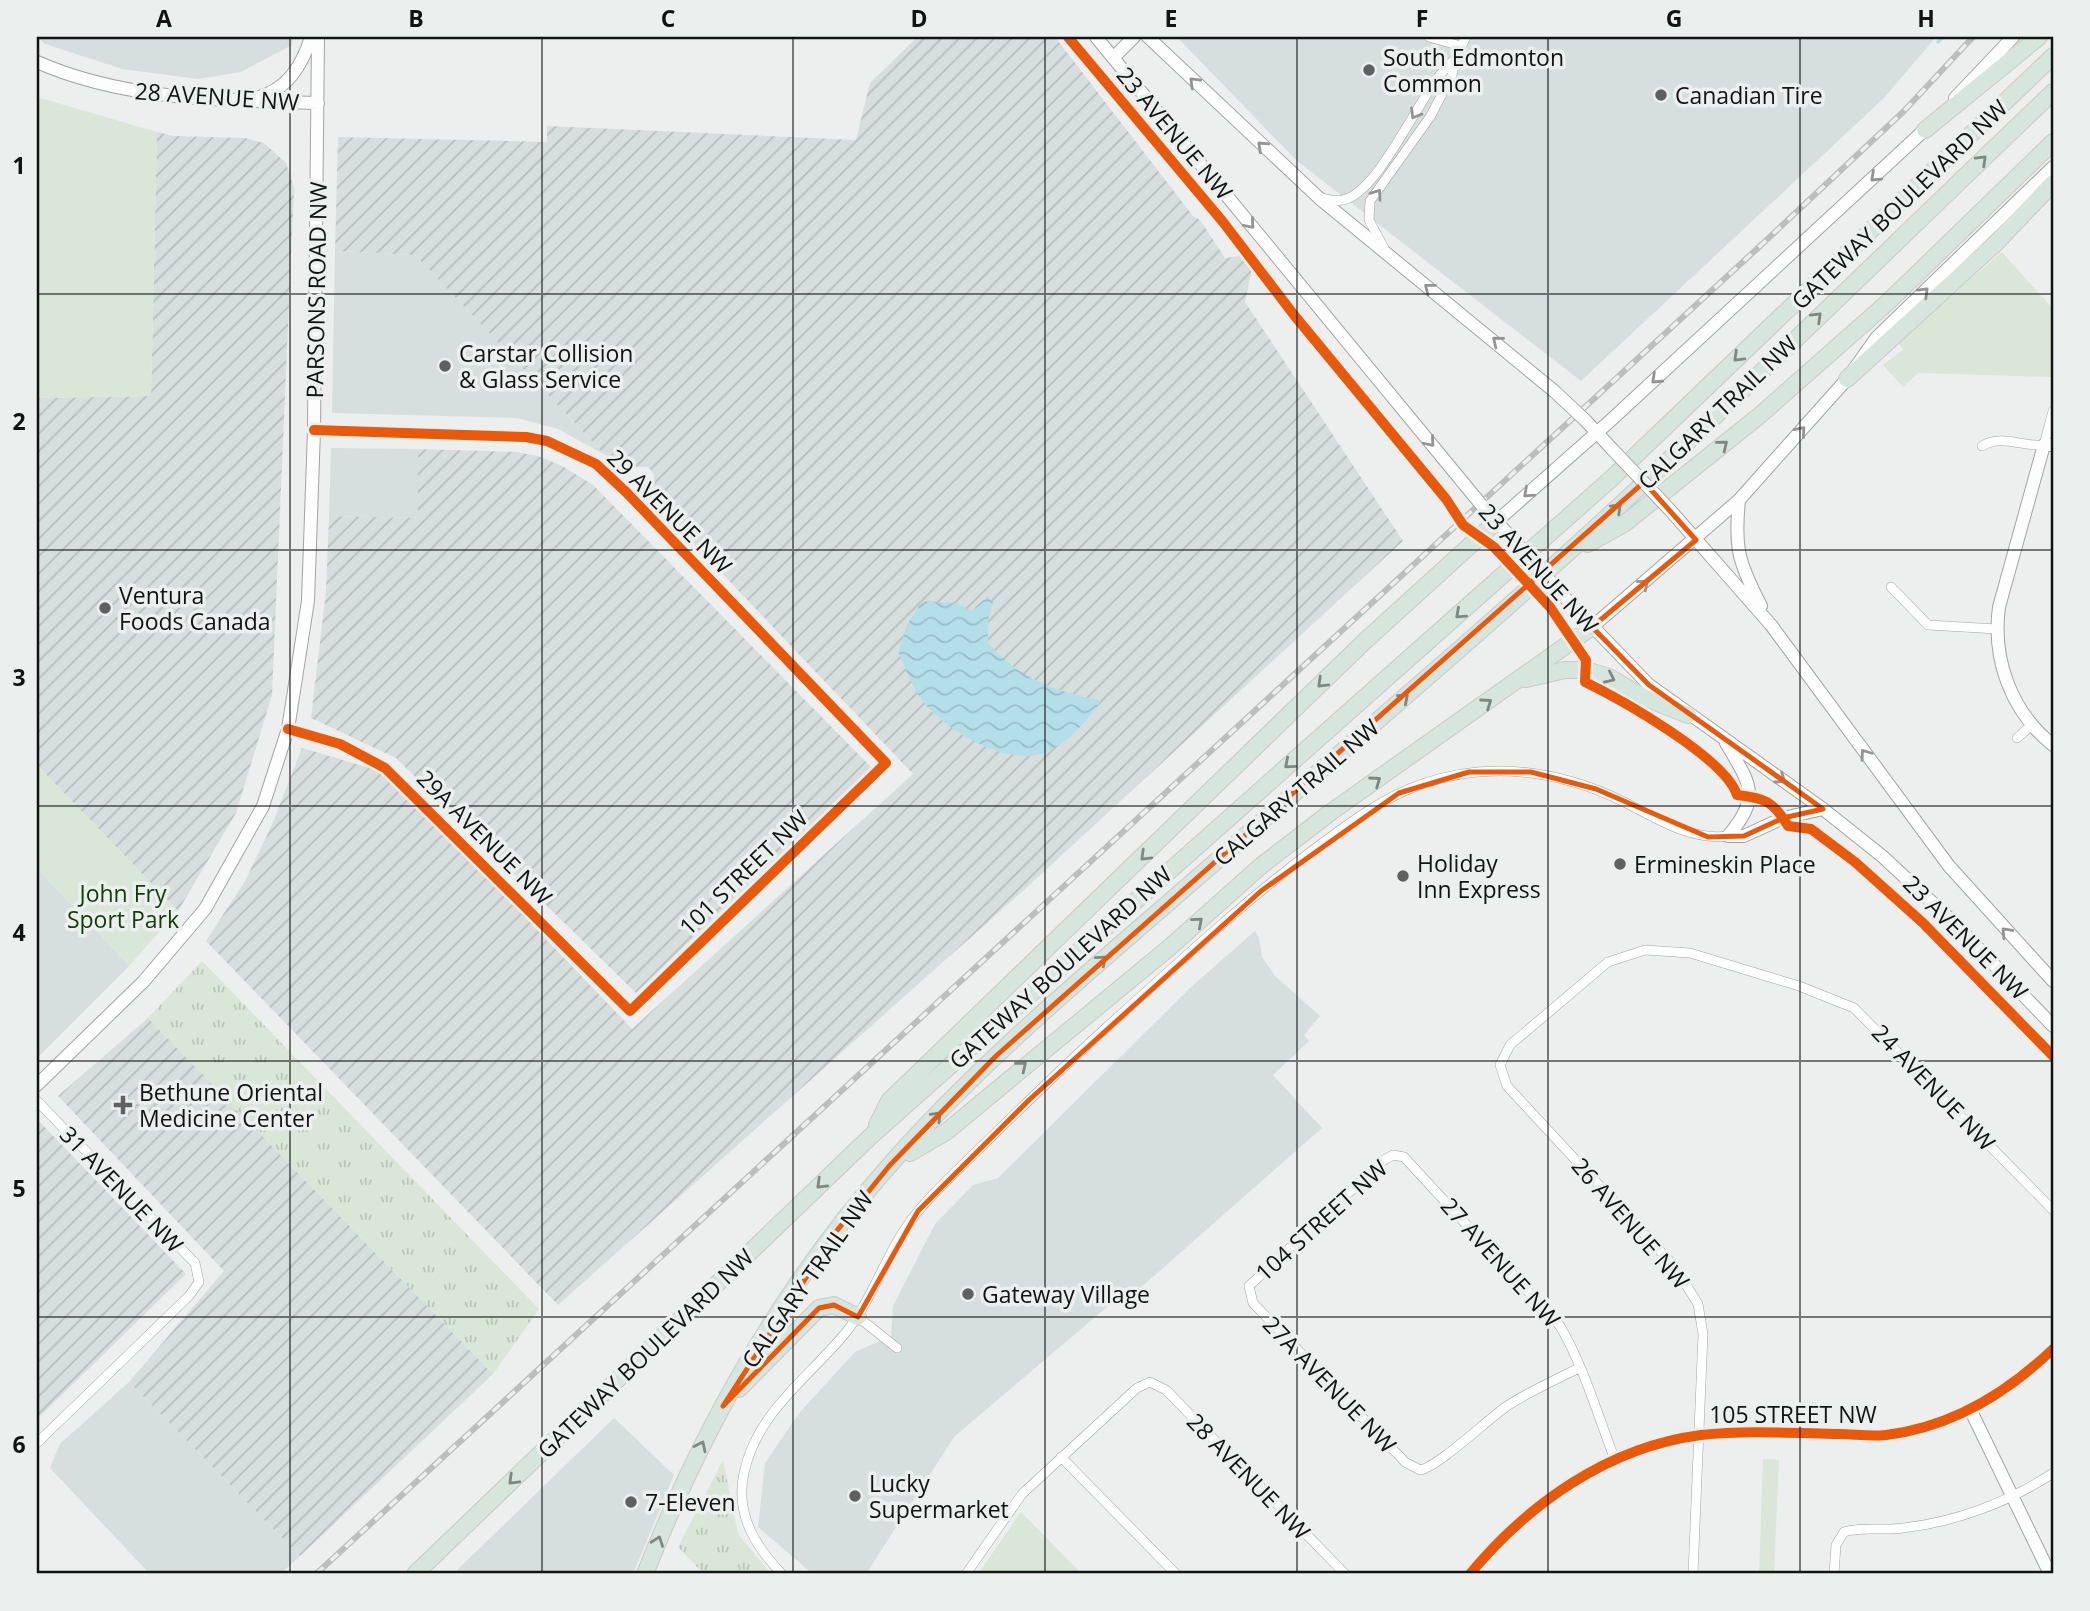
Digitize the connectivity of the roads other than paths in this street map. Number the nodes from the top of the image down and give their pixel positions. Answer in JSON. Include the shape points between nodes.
{"nodes":[{"id":1,"x":311,"y":37,"type":"edge"},
{"id":2,"x":318,"y":37,"type":"edge"},
{"id":3,"x":1097,"y":37,"type":"edge"},
{"id":4,"x":1134,"y":37,"type":"edge"},
{"id":5,"x":1148,"y":37,"type":"edge"},
{"id":6,"x":1429,"y":37,"type":"edge"},
{"id":7,"x":2013,"y":37,"type":"edge"},
{"id":8,"x":2039,"y":37,"type":"edge"},
{"id":9,"x":1464,"y":41,"type":"edge"},
{"id":10,"x":2053,"y":56,"type":"edge"},
{"id":11,"x":1113,"y":58,"type":"junction"},
{"id":12,"x":1455,"y":59,"type":"junction"},
{"id":13,"x":37,"y":62,"type":"edge"},
{"id":14,"x":2053,"y":92,"type":"edge"},
{"id":15,"x":245,"y":101,"type":"junction"},
{"id":16,"x":318,"y":103,"type":"junction"},
{"id":17,"x":1925,"y":130,"type":"junction"},
{"id":18,"x":2053,"y":142,"type":"edge"},
{"id":19,"x":2053,"y":167,"type":"edge"},
{"id":20,"x":2053,"y":183,"type":"edge"},
{"id":21,"x":1319,"y":198,"type":"junction"},
{"id":22,"x":1387,"y":255,"type":"junction"},
{"id":23,"x":1847,"y":379,"type":"junction"},
{"id":24,"x":2053,"y":411,"type":"edge"},
{"id":25,"x":314,"y":430,"type":"junction"},
{"id":26,"x":1597,"y":433,"type":"junction"},
{"id":27,"x":2048,"y":445,"type":"edge"},
{"id":28,"x":1982,"y":446,"type":"dead end"},
{"id":29,"x":1739,"y":500,"type":"junction"},
{"id":30,"x":1497,"y":521,"type":"junction"},
{"id":31,"x":1696,"y":540,"type":"junction"},
{"id":32,"x":1567,"y":555,"type":"junction"},
{"id":33,"x":1891,"y":587,"type":"dead end"},
{"id":34,"x":1771,"y":625,"type":"junction"},
{"id":35,"x":1591,"y":626,"type":"junction"},
{"id":36,"x":1997,"y":629,"type":"junction"},
{"id":37,"x":1520,"y":680,"type":"junction"},
{"id":38,"x":1688,"y":715,"type":"junction"},
{"id":39,"x":2032,"y":725,"type":"junction"},
{"id":40,"x":288,"y":729,"type":"junction"},
{"id":41,"x":2017,"y":738,"type":"dead end"},
{"id":42,"x":1724,"y":740,"type":"junction"},
{"id":43,"x":2053,"y":745,"type":"edge"},
{"id":44,"x":886,"y":763,"type":"joint"},
{"id":45,"x":1824,"y":809,"type":"junction"},
{"id":46,"x":1727,"y":836,"type":"junction"},
{"id":47,"x":2053,"y":981,"type":"edge"},
{"id":48,"x":1799,"y":986,"type":"joint"},
{"id":49,"x":630,"y":1011,"type":"joint"},
{"id":50,"x":2053,"y":1026,"type":"edge"},
{"id":51,"x":37,"y":1085,"type":"edge"},
{"id":52,"x":37,"y":1101,"type":"edge"},
{"id":53,"x":871,"y":1136,"type":"junction"},
{"id":54,"x":1398,"y":1155,"type":"joint"},
{"id":55,"x":890,"y":1165,"type":"junction"},
{"id":56,"x":2053,"y":1210,"type":"edge"},
{"id":57,"x":1248,"y":1291,"type":"joint"},
{"id":58,"x":858,"y":1317,"type":"junction"},
{"id":59,"x":897,"y":1348,"type":"dead end"},
{"id":60,"x":2053,"y":1349,"type":"edge"},
{"id":61,"x":1579,"y":1368,"type":"junction"},
{"id":62,"x":723,"y":1406,"type":"junction"},
{"id":63,"x":1969,"y":1409,"type":"junction"},
{"id":64,"x":1698,"y":1436,"type":"junction"},
{"id":65,"x":37,"y":1443,"type":"edge"},
{"id":66,"x":1061,"y":1457,"type":"junction"},
{"id":67,"x":1615,"y":1460,"type":"junction"},
{"id":68,"x":2053,"y":1473,"type":"edge"},
{"id":69,"x":2012,"y":1497,"type":"junction"},
{"id":70,"x":415,"y":1574,"type":"edge"},
{"id":71,"x":645,"y":1574,"type":"edge"},
{"id":72,"x":782,"y":1574,"type":"edge"},
{"id":73,"x":966,"y":1574,"type":"edge"},
{"id":74,"x":1176,"y":1574,"type":"edge"},
{"id":75,"x":1345,"y":1574,"type":"edge"},
{"id":76,"x":1470,"y":1574,"type":"edge"},
{"id":77,"x":1693,"y":1574,"type":"edge"},
{"id":78,"x":1834,"y":1574,"type":"edge"},
{"id":79,"x":2050,"y":1574,"type":"edge"}],
"edges":[{"from":1,"to":15,"type":"main road","via":[[289,80],[270,93]]},
{"from":2,"to":16,"type":"main road","name":"PARSONS ROAD NW"},
{"from":3,"to":11,"type":"main road","name":"23 AVENUE NW"},
{"from":4,"to":11,"type":"main road"},
{"from":21,"to":5,"type":"main road","name":"23 AVENUE NW","one_way":true},
{"from":6,"to":9,"type":"street"},
{"from":7,"to":17,"type":"main road"},
{"from":8,"to":17,"type":"highway"},
{"from":9,"to":12,"type":"street"},
{"from":10,"to":53,"type":"highway","name":"GATEWAY BOULEVARD NW","one_way":true,"via":[[1620,470]]},
{"from":11,"to":30,"type":"main road","name":"23 AVENUE NW","one_way":true,"bridge":true},
{"from":12,"to":21,"type":"street","one_way":true,"via":[[1442,69],[1394,148],[1359,191],[1343,200]]},
{"from":22,"to":12,"type":"street","one_way":true,"via":[[1369,220],[1368,206],[1430,117],[1452,75]]},
{"from":13,"to":15,"type":"main road","name":"28 AVENUE NW","via":[[103,84],[165,96]]},
{"from":32,"to":14,"type":"highway","name":"CALGARY TRAIL NW","one_way":true},
{"from":15,"to":16,"type":"main road","name":"28 AVENUE NW"},
{"from":16,"to":25,"type":"main road","name":"PARSONS ROAD NW"},
{"from":17,"to":26,"type":"main road","one_way":true},
{"from":32,"to":18,"type":"highway","one_way":true,"via":[[1624,524],[1759,416],[1887,303]]},
{"from":23,"to":19,"type":"main road","one_way":true,"via":[[1877,337]]},
{"from":20,"to":23,"type":"highway","via":[[1996,243]]},
{"from":21,"to":22,"type":"main road","name":"23 AVENUE NW"},
{"from":26,"to":22,"type":"main road","name":"23 AVENUE NW","one_way":true,"bridge":true,"via":[[1523,362]]},
{"from":29,"to":23,"type":"main road","one_way":true},
{"from":24,"to":27,"type":"street"},
{"from":25,"to":40,"type":"main road","name":"PARSONS ROAD NW","via":[[307,601]]},
{"from":25,"to":44,"type":"street","name":"29 AVENUE NW","via":[[526,437],[581,454],[626,492]]},
{"from":26,"to":30,"type":"main road","one_way":true},
{"from":26,"to":31,"type":"main road","name":"23 AVENUE NW","bridge":true},
{"from":27,"to":28,"type":"street","via":[[1998,440]]},
{"from":27,"to":36,"type":"main road","via":[[1998,607]]},
{"from":29,"to":31,"type":"main road"},
{"from":29,"to":34,"type":"main road","via":[[1738,553]]},
{"from":30,"to":35,"type":"main road","name":"23 AVENUE NW","bridge":true},
{"from":30,"to":53,"type":"highway","one_way":true,"via":[[1365,641],[889,1101]]},
{"from":31,"to":34,"type":"main road","name":"23 AVENUE NW"},
{"from":35,"to":31,"type":"main road","one_way":true},
{"from":55,"to":32,"type":"highway","name":"CALGARY TRAIL NW","one_way":true,"via":[[1056,1001]]},
{"from":33,"to":36,"type":"street","via":[[1928,625]]},
{"from":47,"to":34,"type":"main road","name":"23 AVENUE NW","one_way":true,"via":[[1948,866]]},
{"from":35,"to":37,"type":"highway"},
{"from":35,"to":38,"type":"main road","name":"23 AVENUE NW","via":[[1633,671]]},
{"from":36,"to":39,"type":"main road","via":[[2007,683]]},
{"from":37,"to":38,"type":"highway","one_way":true,"via":[[1586,670]]},
{"from":55,"to":37,"type":"highway","one_way":true,"via":[[946,1132],[1312,827]]},
{"from":38,"to":42,"type":"main road","name":"23 AVENUE NW"},
{"from":39,"to":41,"type":"street"},
{"from":39,"to":43,"type":"main road"},
{"from":40,"to":49,"type":"street","name":"29A AVENUE NW","via":[[340,744],[385,768]]},
{"from":40,"to":51,"type":"main road","name":"PARSONS ROAD NW","via":[[263,806],[205,909],[144,981]]},
{"from":42,"to":45,"type":"main road","name":"23 AVENUE NW","one_way":true},
{"from":42,"to":46,"type":"main road","via":[[1751,789],[1748,810]]},
{"from":44,"to":49,"type":"street","name":"101 STREET NW"},
{"from":45,"to":46,"type":"main road","via":[[1783,818],[1744,836]]},
{"from":45,"to":50,"type":"main road","name":"23 AVENUE NW","via":[[1914,884]]},
{"from":46,"to":58,"type":"street","via":[[1698,835],[1583,785],[1512,771],[1441,778],[1376,805],[1224,922],[976,1152],[910,1221]]},
{"from":48,"to":56,"type":"street","name":"24 AVENUE NW","via":[[1844,1002],[1863,1015]]},
{"from":48,"to":64,"type":"street","name":"26 AVENUE NW","via":[[1679,951],[1633,952],[1608,962],[1582,981],[1510,1045],[1500,1065],[1507,1086],[1675,1267],[1693,1294],[1702,1324]]},
{"from":52,"to":65,"type":"street","name":"31 AVENUE NW","via":[[195,1263],[199,1282],[190,1296]]},
{"from":53,"to":70,"type":"highway","name":"GATEWAY BOULEVARD NW","one_way":true},
{"from":54,"to":57,"type":"street","name":"104 STREET NW","via":[[1384,1160],[1254,1280]]},
{"from":54,"to":61,"type":"street","name":"27 AVENUE NW","via":[[1408,1160],[1555,1319]]},
{"from":55,"to":62,"type":"highway","name":"CALGARY TRAIL NW","via":[[803,1277]]},
{"from":57,"to":61,"type":"street","name":"27A AVENUE NW","via":[[1262,1313],[1405,1462],[1420,1470],[1434,1465],[1514,1401]]},
{"from":58,"to":59,"type":"street"},
{"from":58,"to":62,"type":"highway","via":[[834,1305],[819,1308]]},
{"from":58,"to":72,"type":"street","via":[[780,1402],[756,1439],[744,1470],[741,1499],[747,1525],[761,1552]]},
{"from":60,"to":63,"type":"main road","name":"105 STREET NW","via":[[2014,1384]]},
{"from":61,"to":67,"type":"street","name":"27 AVENUE NW"},
{"from":71,"to":62,"type":"highway","name":"CALGARY TRAIL NW","one_way":true},
{"from":63,"to":64,"type":"main road","name":"105 STREET NW","via":[[1929,1426],[1885,1435]]},
{"from":63,"to":69,"type":"main road"},
{"from":64,"to":67,"type":"main road","name":"105 STREET NW"},
{"from":64,"to":77,"type":"street","name":"26 AVENUE NW"},
{"from":66,"to":73,"type":"street","via":[[1022,1494]]},
{"from":66,"to":74,"type":"street"},
{"from":66,"to":75,"type":"street","name":"28 AVENUE NW","via":[[1137,1388],[1150,1382],[1163,1387]]},
{"from":67,"to":76,"type":"main road","name":"105 STREET NW","via":[[1543,1502]]},
{"from":68,"to":69,"type":"street"},
{"from":69,"to":78,"type":"street","via":[[1942,1521],[1848,1531],[1841,1535],[1835,1551]]},
{"from":69,"to":79,"type":"main road"}]}
